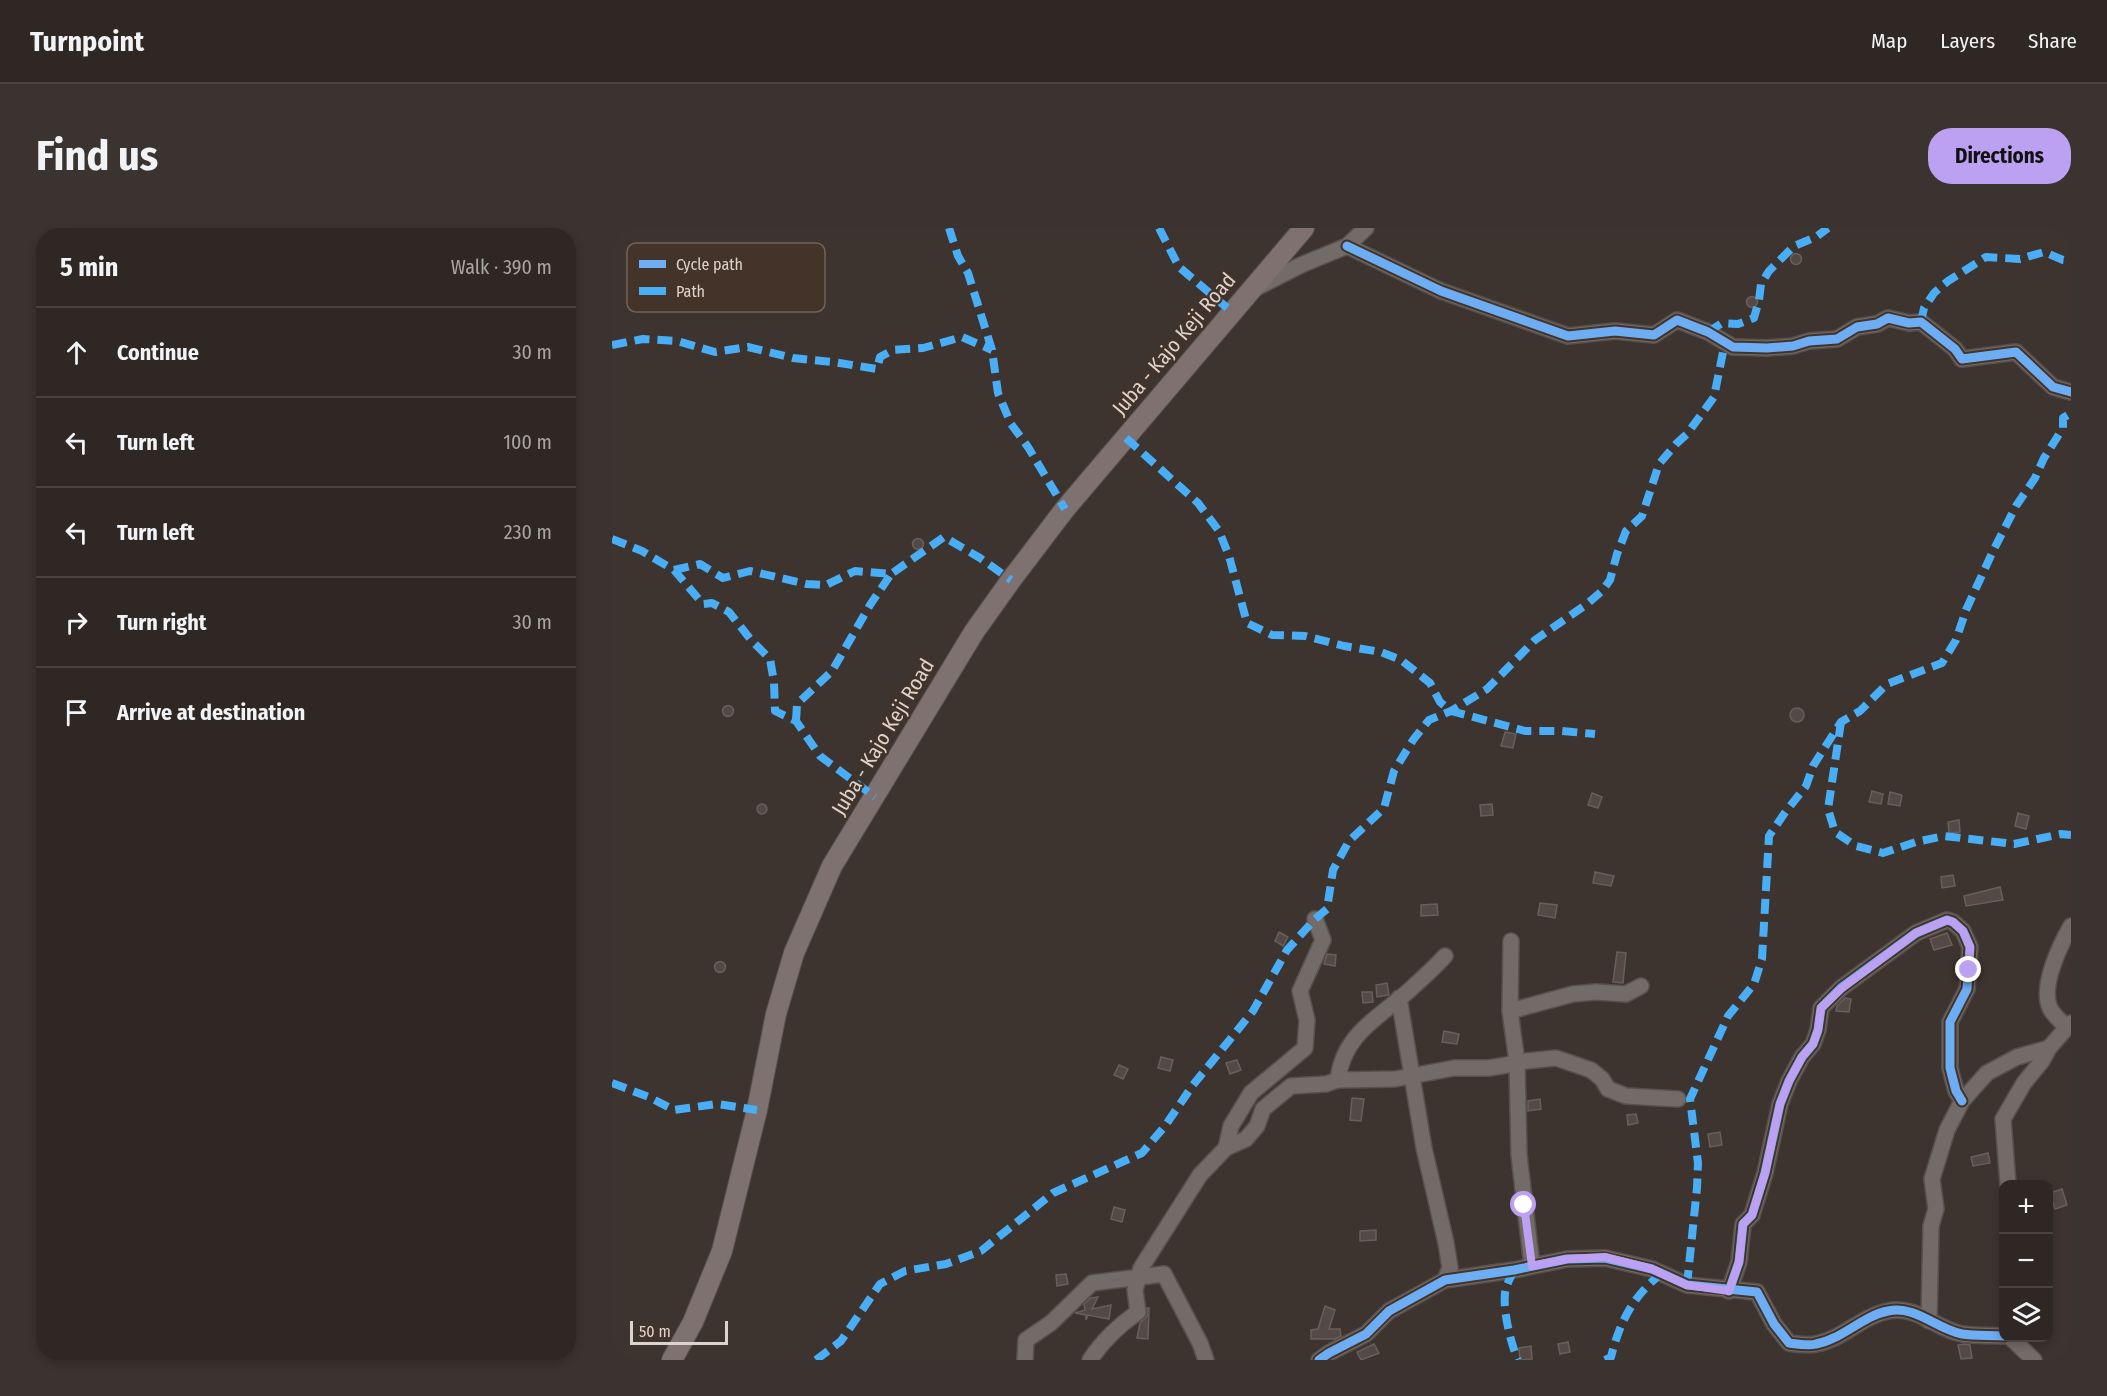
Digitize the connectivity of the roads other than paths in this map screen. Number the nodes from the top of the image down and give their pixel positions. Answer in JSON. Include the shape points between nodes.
{"nodes":[{"id":1,"x":1304,"y":228,"type":"edge"},
{"id":2,"x":1366,"y":228,"type":"edge"},
{"id":3,"x":1347,"y":246,"type":"junction"},
{"id":4,"x":1250,"y":291,"type":"junction"},
{"id":5,"x":2071,"y":392,"type":"edge"},
{"id":6,"x":1315,"y":919,"type":"dead end"},
{"id":7,"x":2071,"y":926,"type":"edge"},
{"id":8,"x":1511,"y":941,"type":"dead end"},
{"id":9,"x":1445,"y":956,"type":"dead end"},
{"id":10,"x":1641,"y":986,"type":"dead end"},
{"id":11,"x":1399,"y":999,"type":"junction"},
{"id":12,"x":1510,"y":1011,"type":"junction"},
{"id":13,"x":2069,"y":1025,"type":"edge"},
{"id":14,"x":2049,"y":1048,"type":"junction"},
{"id":15,"x":1516,"y":1062,"type":"junction"},
{"id":16,"x":1412,"y":1076,"type":"junction"},
{"id":17,"x":1338,"y":1080,"type":"junction"},
{"id":18,"x":1677,"y":1099,"type":"dead end"},
{"id":19,"x":1962,"y":1101,"type":"junction"},
{"id":20,"x":1226,"y":1148,"type":"junction"},
{"id":21,"x":2008,"y":1180,"type":"edge"},
{"id":22,"x":1532,"y":1266,"type":"junction"},
{"id":23,"x":1445,"y":1280,"type":"junction"},
{"id":24,"x":1729,"y":1291,"type":"junction"},
{"id":25,"x":1929,"y":1321,"type":"junction"},
{"id":26,"x":1999,"y":1336,"type":"edge"},
{"id":27,"x":2015,"y":1342,"type":"edge"},
{"id":28,"x":672,"y":1360,"type":"edge"},
{"id":29,"x":1024,"y":1360,"type":"edge"},
{"id":30,"x":1090,"y":1360,"type":"edge"},
{"id":31,"x":1206,"y":1360,"type":"edge"},
{"id":32,"x":1319,"y":1360,"type":"edge"},
{"id":33,"x":2034,"y":1360,"type":"edge"}],
"edges":[{"from":1,"to":4,"type":"main road","name":"Juba - Kajo Keji Road"},
{"from":2,"to":3,"type":"street"},
{"from":3,"to":4,"type":"street"},
{"from":3,"to":5,"type":"street","via":[[1441,291],[1568,336],[1615,331],[1654,335],[1677,320],[1733,347],[1767,348],[1837,339],[1857,327],[1888,318],[1921,322],[1962,359],[2016,352],[2053,387]]},
{"from":4,"to":28,"type":"main road","name":"Juba - Kajo Keji Road","via":[[1065,509],[1011,580],[974,632],[832,866],[794,953],[776,1014],[723,1251]]},
{"from":6,"to":20,"type":"street","via":[[1323,940],[1300,991],[1306,1020],[1305,1048],[1251,1093],[1231,1126]]},
{"from":7,"to":13,"type":"street","via":[[2047,983],[2050,1008]]},
{"from":8,"to":12,"type":"street"},
{"from":9,"to":11,"type":"street"},
{"from":10,"to":12,"type":"street","via":[[1626,994],[1573,994]]},
{"from":11,"to":16,"type":"street"},
{"from":11,"to":17,"type":"street","via":[[1359,1031],[1339,1066]]},
{"from":12,"to":15,"type":"street"},
{"from":13,"to":14,"type":"street"},
{"from":14,"to":19,"type":"street","via":[[2017,1057],[1987,1073]]},
{"from":14,"to":21,"type":"street","via":[[2003,1119]]},
{"from":15,"to":16,"type":"street"},
{"from":15,"to":18,"type":"street","via":[[1556,1058],[1591,1070],[1608,1089],[1626,1096]]},
{"from":15,"to":22,"type":"street","via":[[1519,1155]]},
{"from":16,"to":17,"type":"street"},
{"from":16,"to":23,"type":"street","via":[[1446,1243],[1449,1268]]},
{"from":17,"to":20,"type":"street","via":[[1292,1086],[1263,1109],[1257,1126],[1246,1139]]},
{"from":19,"to":24,"type":"street","via":[[1950,1068],[1950,1022],[1967,989],[1970,947],[1963,931],[1947,920],[1916,933],[1821,1008],[1813,1044],[1802,1057],[1780,1104],[1765,1173],[1752,1215],[1743,1224],[1739,1262]]},
{"from":19,"to":25,"type":"street","via":[[1947,1130],[1932,1179],[1936,1209],[1931,1226]]},
{"from":20,"to":30,"type":"street","via":[[1200,1175],[1141,1268],[1136,1290],[1138,1312],[1116,1327]]},
{"from":22,"to":23,"type":"street"},
{"from":22,"to":24,"type":"street","via":[[1605,1257],[1652,1269],[1687,1285]]},
{"from":23,"to":32,"type":"street","via":[[1389,1311],[1366,1334]]},
{"from":24,"to":25,"type":"street","via":[[1757,1292],[1789,1343],[1815,1344],[1838,1337],[1888,1311],[1914,1311]]},
{"from":25,"to":26,"type":"street","via":[[1960,1334]]},
{"from":27,"to":33,"type":"street"},
{"from":29,"to":31,"type":"street","via":[[1026,1340],[1051,1323],[1092,1283],[1164,1274]]}]}
